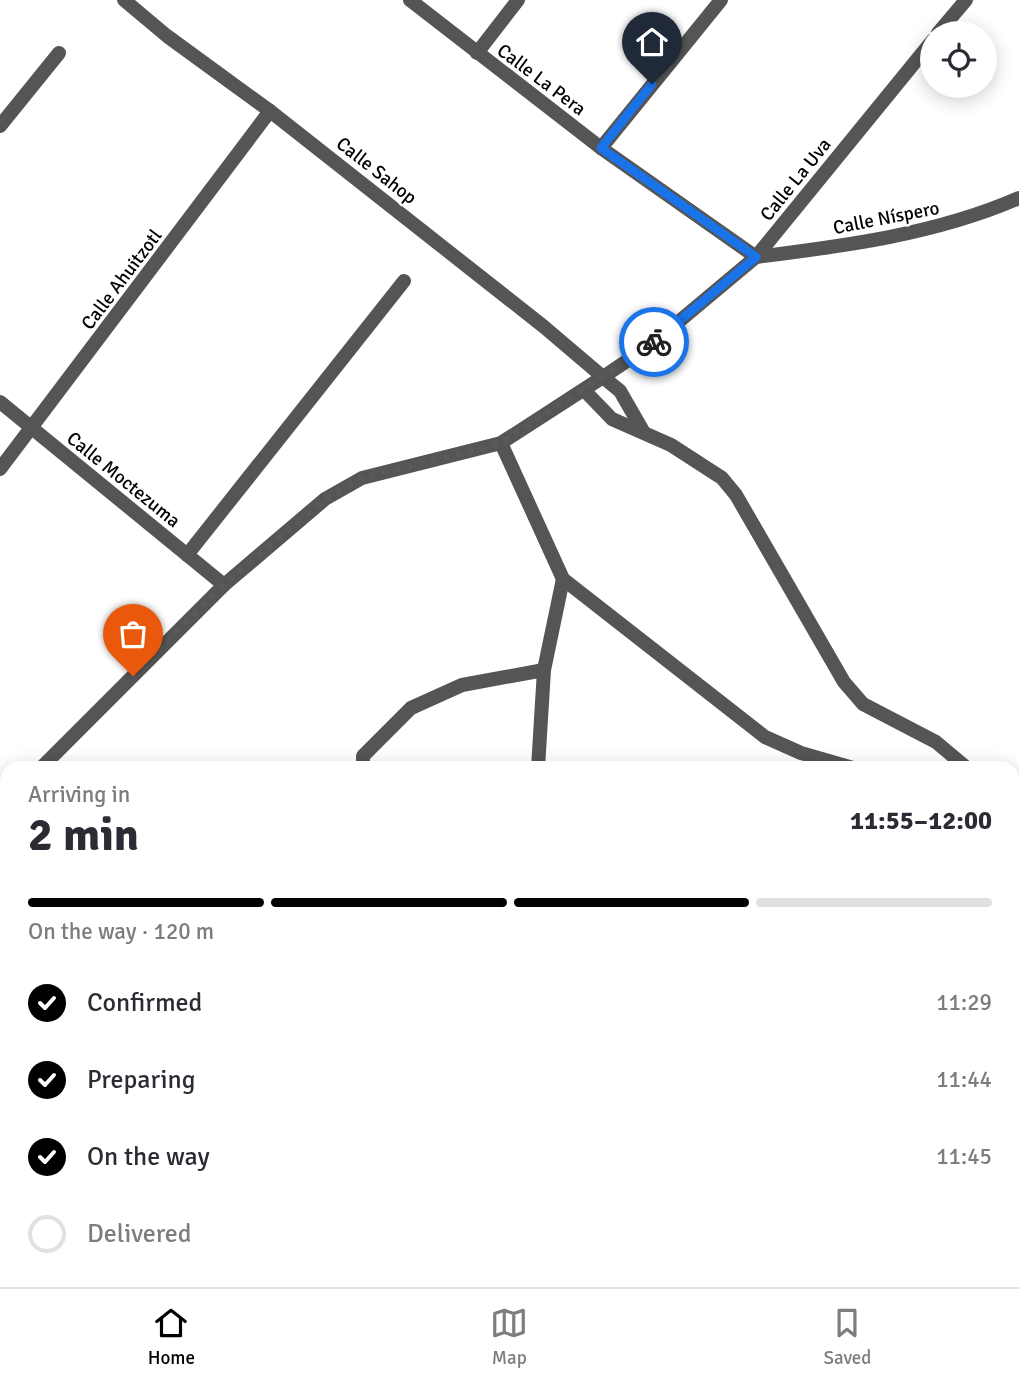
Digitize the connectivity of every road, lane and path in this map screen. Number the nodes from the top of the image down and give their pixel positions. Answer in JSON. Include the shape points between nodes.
{"nodes":[{"id":1,"x":124,"y":0,"type":"edge"},
{"id":2,"x":410,"y":0,"type":"edge"},
{"id":3,"x":518,"y":0,"type":"edge"},
{"id":4,"x":721,"y":0,"type":"edge"},
{"id":5,"x":966,"y":0,"type":"edge"},
{"id":6,"x":949,"y":21,"type":"edge"},
{"id":7,"x":59,"y":53,"type":"dead end"},
{"id":8,"x":477,"y":53,"type":"junction"},
{"id":9,"x":920,"y":56,"type":"edge"},
{"id":10,"x":270,"y":111,"type":"junction"},
{"id":11,"x":0,"y":126,"type":"edge"},
{"id":12,"x":601,"y":148,"type":"junction"},
{"id":13,"x":1019,"y":198,"type":"edge"},
{"id":14,"x":756,"y":257,"type":"junction"},
{"id":15,"x":404,"y":281,"type":"dead end"},
{"id":16,"x":603,"y":377,"type":"junction"},
{"id":17,"x":584,"y":390,"type":"junction"},
{"id":18,"x":0,"y":402,"type":"edge"},
{"id":19,"x":32,"y":429,"type":"junction"},
{"id":20,"x":643,"y":431,"type":"junction"},
{"id":21,"x":501,"y":443,"type":"junction"},
{"id":22,"x":0,"y":468,"type":"edge"},
{"id":23,"x":187,"y":555,"type":"junction"},
{"id":24,"x":563,"y":579,"type":"junction"},
{"id":25,"x":224,"y":584,"type":"junction"},
{"id":26,"x":544,"y":670,"type":"junction"},
{"id":27,"x":48,"y":761,"type":"edge"},
{"id":28,"x":363,"y":761,"type":"edge"},
{"id":29,"x":538,"y":761,"type":"edge"},
{"id":30,"x":829,"y":761,"type":"edge"},
{"id":31,"x":959,"y":761,"type":"edge"}],
"edges":[{"from":1,"to":10,"type":"street","name":"Calle Sahop"},
{"from":2,"to":8,"type":"street","name":"Calle La Pera"},
{"from":3,"to":8,"type":"street"},
{"from":4,"to":12,"type":"street"},
{"from":5,"to":6,"type":"street"},
{"from":7,"to":11,"type":"street"},
{"from":8,"to":12,"type":"street","name":"Calle La Pera"},
{"from":9,"to":14,"type":"street","name":"Calle La Uva"},
{"from":10,"to":16,"type":"street","name":"Calle Sahop"},
{"from":10,"to":19,"type":"street","name":"Calle Ahuitzotl"},
{"from":12,"to":14,"type":"street","name":"Calle La Pera"},
{"from":13,"to":14,"type":"street","name":"Calle Níspero","via":[[972,219],[838,247]]},
{"from":14,"to":16,"type":"street","name":"Calle La Uva","via":[[652,344]]},
{"from":15,"to":23,"type":"street"},
{"from":16,"to":17,"type":"street","name":"Calle La Uva"},
{"from":16,"to":20,"type":"street","name":"Calle Sahop","via":[[620,391]]},
{"from":17,"to":20,"type":"street","via":[[612,419]]},
{"from":17,"to":21,"type":"street","name":"Calle La Uva"},
{"from":18,"to":19,"type":"street","name":"Calle Moctezuma"},
{"from":19,"to":22,"type":"street","name":"Calle Ahuitzotl"},
{"from":19,"to":23,"type":"street","name":"Calle Moctezuma"},
{"from":20,"to":31,"type":"street","via":[[708,468],[736,495],[844,682],[863,704],[936,741]]},
{"from":21,"to":24,"type":"street"},
{"from":21,"to":25,"type":"street","name":"Calle La Uva","via":[[362,478],[325,499]]},
{"from":23,"to":25,"type":"street","name":"Calle Moctezuma"},
{"from":24,"to":26,"type":"street"},
{"from":24,"to":30,"type":"street","via":[[765,737]]},
{"from":25,"to":27,"type":"street","name":"Calle La Uva"},
{"from":26,"to":28,"type":"street","via":[[462,685],[411,708]]},
{"from":26,"to":29,"type":"street"}]}
